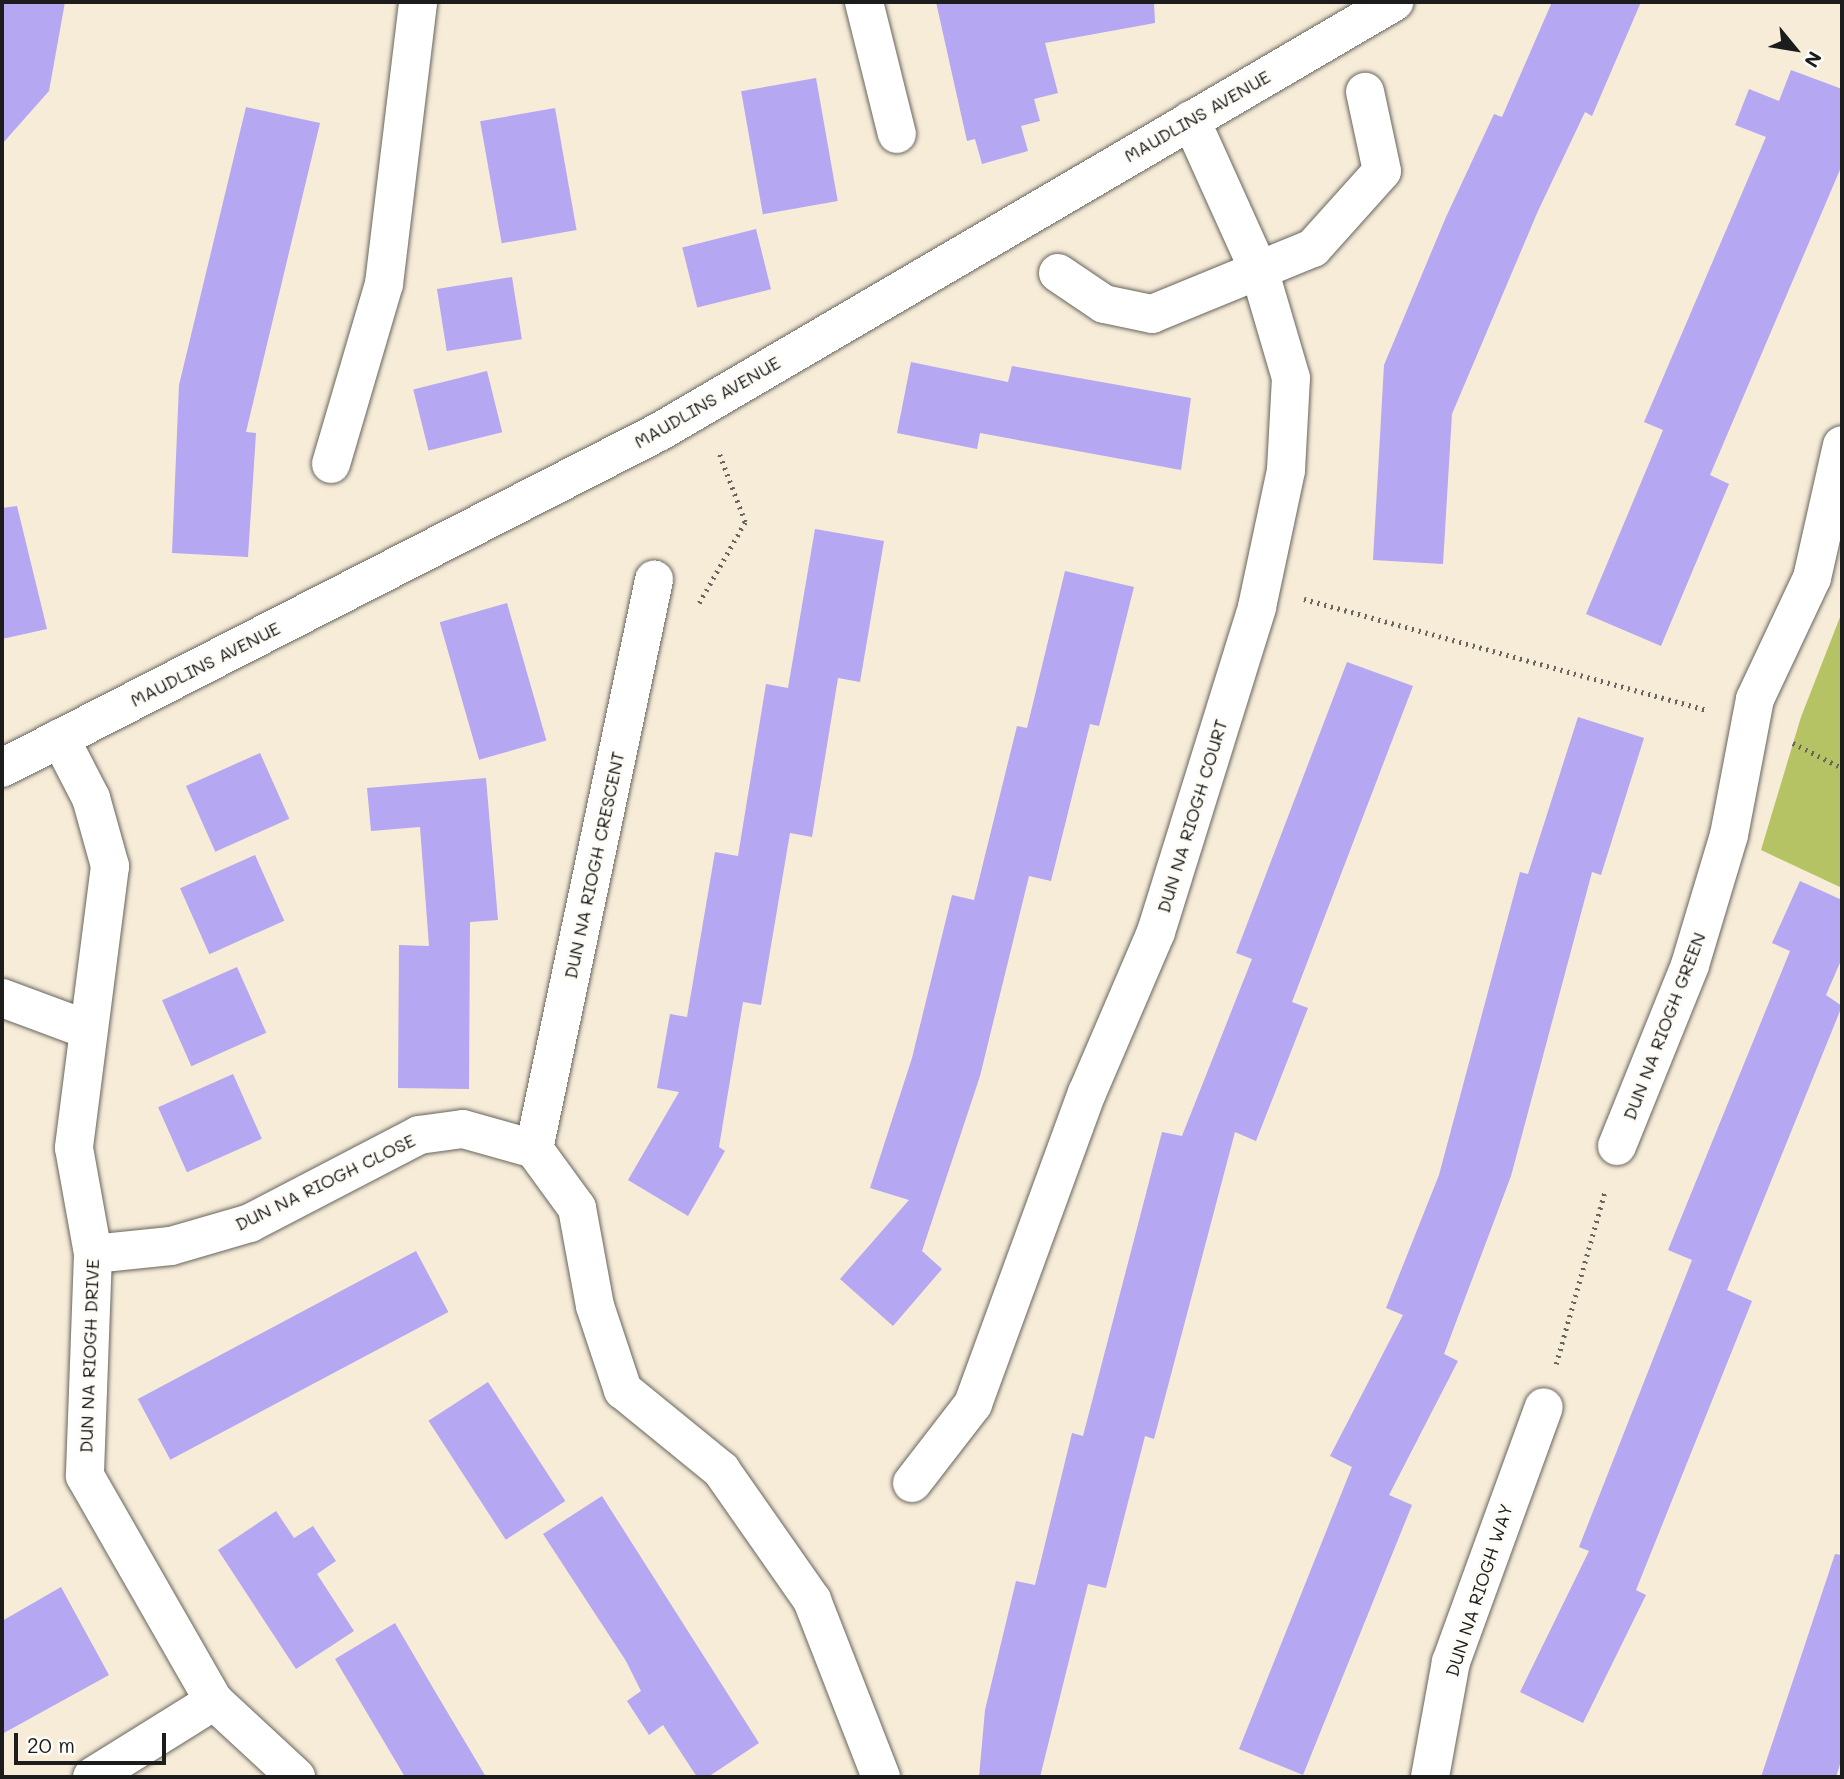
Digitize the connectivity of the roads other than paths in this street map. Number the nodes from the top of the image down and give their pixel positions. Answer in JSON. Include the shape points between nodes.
{"nodes":[{"id":1,"x":418,"y":2,"type":"edge"},
{"id":2,"x":864,"y":2,"type":"edge"},
{"id":3,"x":1394,"y":2,"type":"edge"},
{"id":4,"x":1365,"y":92,"type":"dead end"},
{"id":5,"x":1191,"y":120,"type":"junction"},
{"id":6,"x":897,"y":134,"type":"dead end"},
{"id":7,"x":1058,"y":273,"type":"dead end"},
{"id":8,"x":1260,"y":273,"type":"junction"},
{"id":9,"x":1841,"y":457,"type":"edge"},
{"id":10,"x":331,"y":464,"type":"dead end"},
{"id":11,"x":654,"y":580,"type":"dead end"},
{"id":12,"x":60,"y":738,"type":"junction"},
{"id":13,"x":2,"y":768,"type":"edge"},
{"id":14,"x":2,"y":998,"type":"edge"},
{"id":15,"x":86,"y":1029,"type":"junction"},
{"id":16,"x":1617,"y":1146,"type":"road end"},
{"id":17,"x":534,"y":1149,"type":"junction"},
{"id":18,"x":93,"y":1254,"type":"junction"},
{"id":19,"x":1544,"y":1407,"type":"road end"},
{"id":20,"x":912,"y":1483,"type":"dead end"},
{"id":21,"x":214,"y":1701,"type":"junction"},
{"id":22,"x":92,"y":1777,"type":"edge"},
{"id":23,"x":296,"y":1777,"type":"edge"},
{"id":24,"x":881,"y":1777,"type":"edge"},
{"id":25,"x":1430,"y":1777,"type":"edge"}],
"edges":[{"from":1,"to":10,"type":"street","via":[[384,284]]},
{"from":2,"to":6,"type":"street"},
{"from":3,"to":5,"type":"street","name":"MAUDLINS AVENUE"},
{"from":4,"to":8,"type":"street","via":[[1382,171],[1313,248]]},
{"from":5,"to":8,"type":"street","name":"DUN NA RIOGH COURT"},
{"from":5,"to":12,"type":"street","name":"MAUDLINS AVENUE","via":[[659,432]]},
{"from":7,"to":8,"type":"street","via":[[1104,304],[1152,314]]},
{"from":8,"to":20,"type":"street","name":"DUN NA RIOGH COURT","via":[[1291,378],[1286,470],[1261,587],[1156,932],[1087,1093],[972,1404]]},
{"from":9,"to":16,"type":"street","name":"DUN NA RIOGH GREEN","via":[[1811,578],[1755,699],[1729,835],[1690,965]]},
{"from":11,"to":17,"type":"street","name":"DUN NA RIOGH CRESCENT"},
{"from":12,"to":13,"type":"street","name":"MAUDLINS AVENUE"},
{"from":12,"to":15,"type":"street","name":"DUN NA RIOGH DRIVE","via":[[91,799],[110,866]]},
{"from":14,"to":15,"type":"street"},
{"from":15,"to":18,"type":"street","name":"DUN NA RIOGH DRIVE","via":[[74,1148]]},
{"from":17,"to":18,"type":"street","name":"DUN NA RIOGH CLOSE","via":[[463,1129],[419,1135],[250,1223],[171,1246]]},
{"from":17,"to":24,"type":"street","via":[[577,1208],[595,1306],[623,1390],[721,1471],[812,1600]]},
{"from":18,"to":21,"type":"street","name":"DUN NA RIOGH DRIVE","via":[[85,1476]]},
{"from":19,"to":25,"type":"street","name":"DUN NA RIOGH WAY","via":[[1451,1662]]},
{"from":21,"to":22,"type":"street"},
{"from":21,"to":23,"type":"street","name":"DUN NA RIOGH DRIVE"}]}
